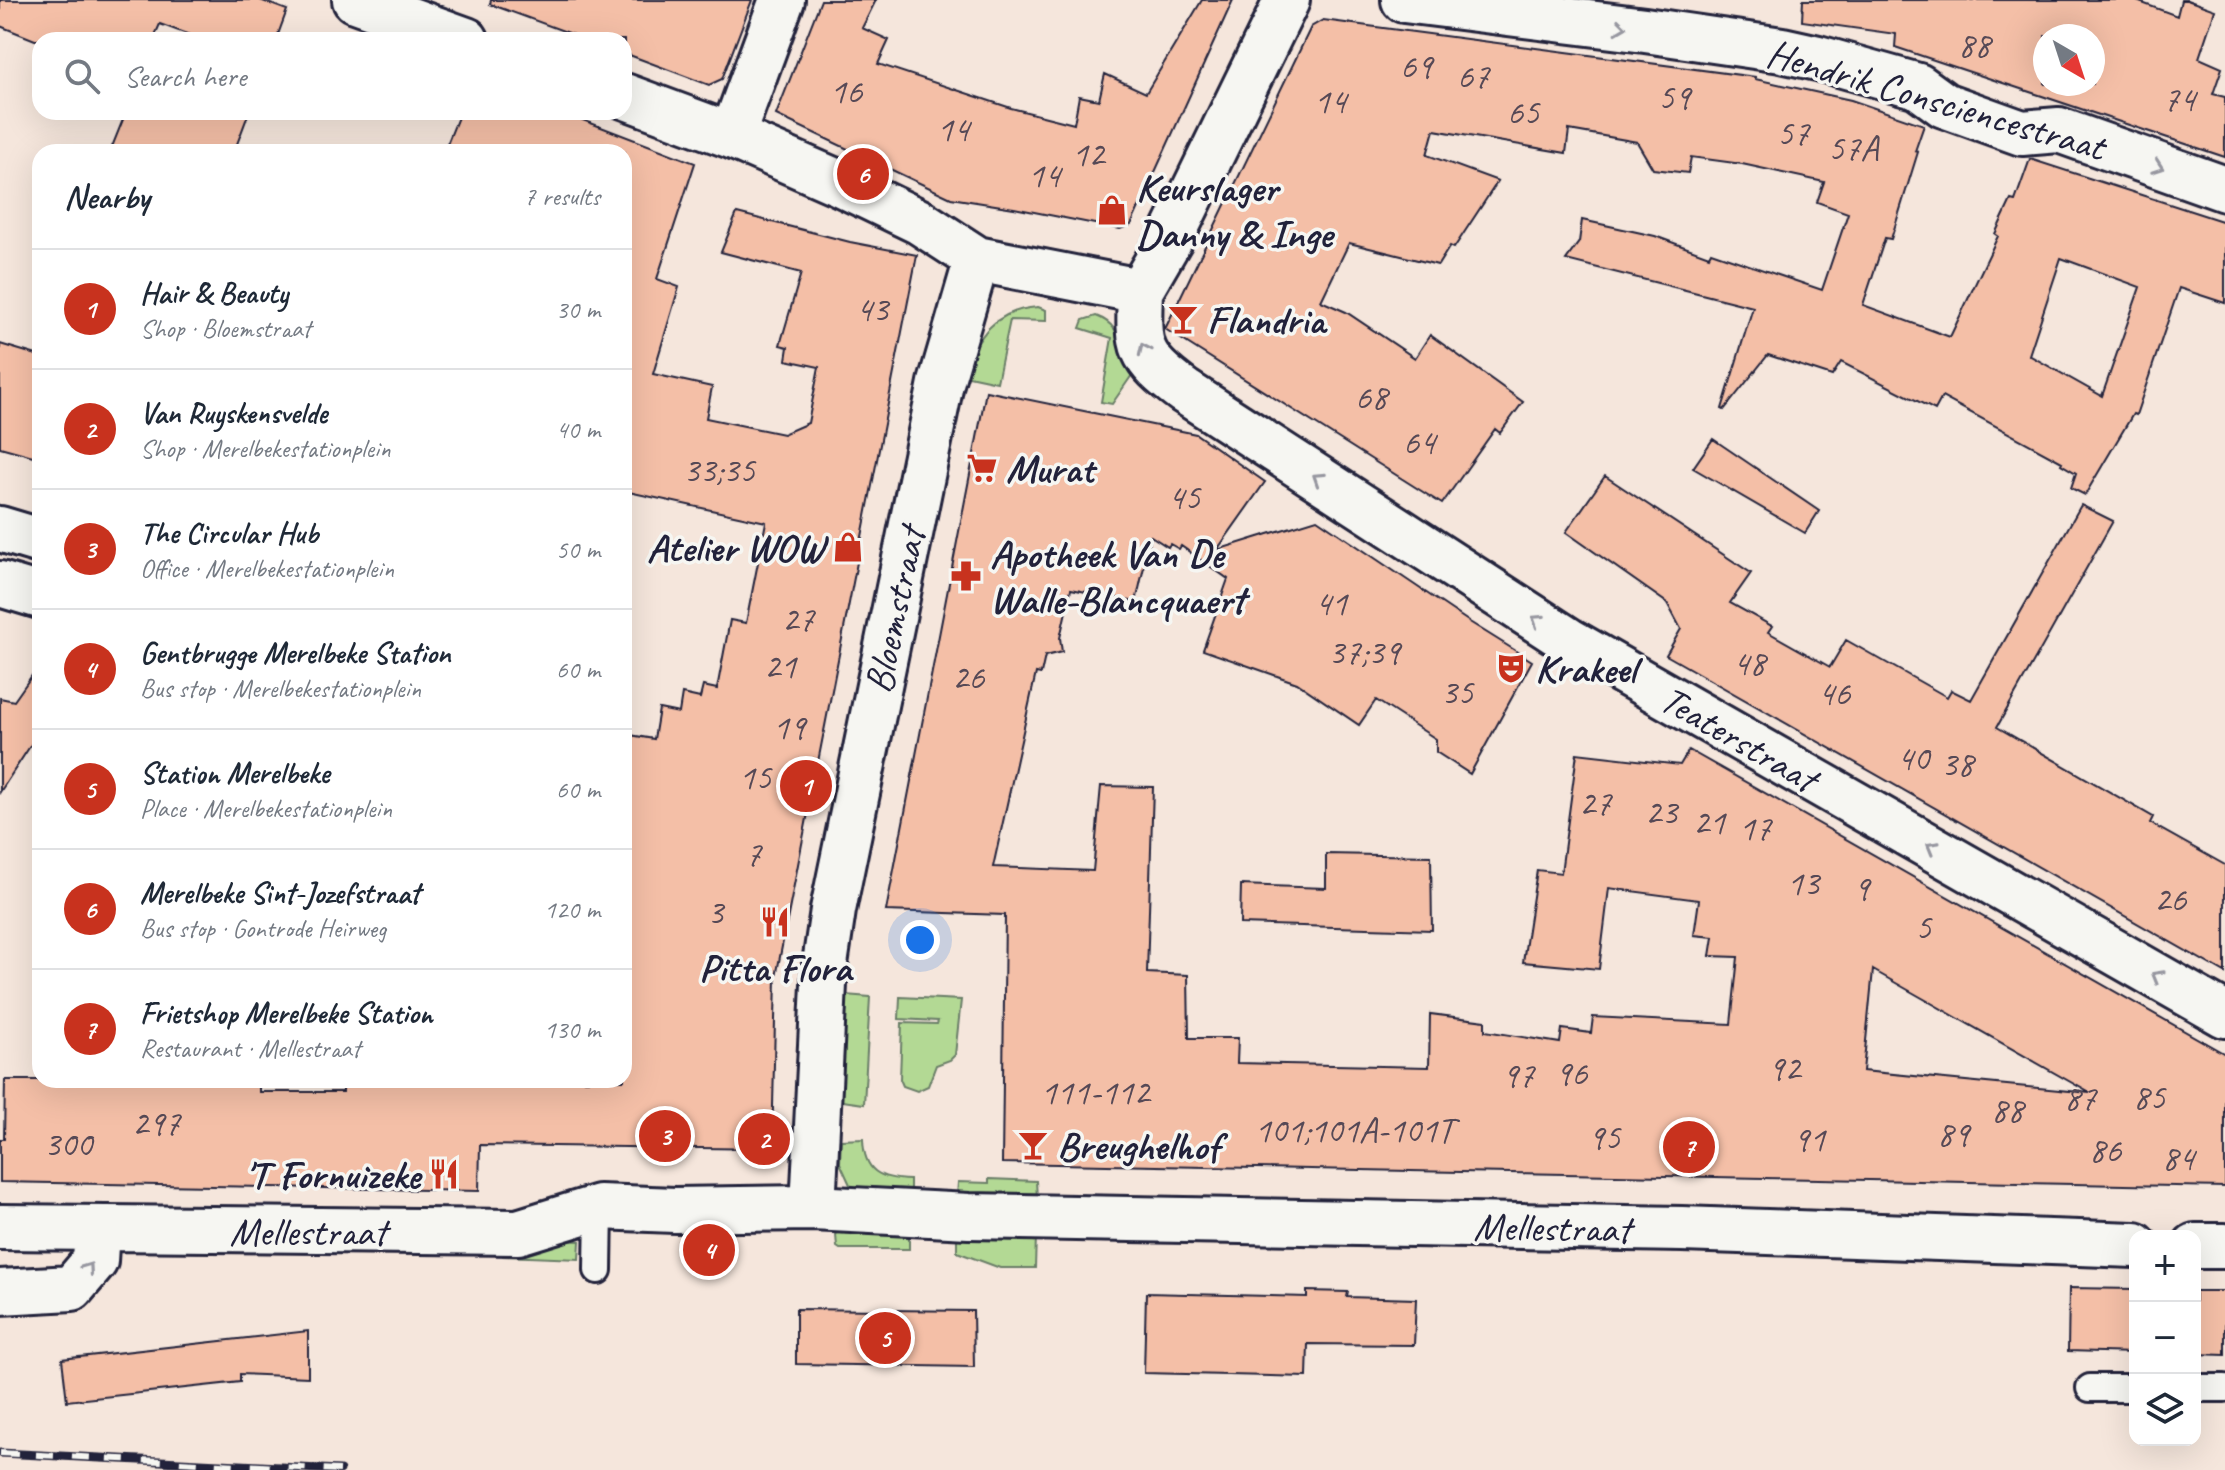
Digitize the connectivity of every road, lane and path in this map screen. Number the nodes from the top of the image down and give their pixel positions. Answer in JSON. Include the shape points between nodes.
{"nodes":[{"id":1,"x":355,"y":0,"type":"edge"},
{"id":2,"x":782,"y":0,"type":"edge"},
{"id":3,"x":1287,"y":0,"type":"edge"},
{"id":4,"x":1404,"y":0,"type":"edge"},
{"id":5,"x":444,"y":32,"type":"edge"},
{"id":6,"x":632,"y":99,"type":"edge"},
{"id":7,"x":732,"y":136,"type":"junction"},
{"id":8,"x":2225,"y":189,"type":"edge"},
{"id":9,"x":977,"y":259,"type":"junction"},
{"id":10,"x":1140,"y":291,"type":"junction"},
{"id":11,"x":0,"y":529,"type":"edge"},
{"id":12,"x":32,"y":539,"type":"edge"},
{"id":13,"x":0,"y":584,"type":"edge"},
{"id":14,"x":32,"y":594,"type":"edge"},
{"id":15,"x":2225,"y":1015,"type":"edge"},
{"id":16,"x":599,"y":1207,"type":"junction"},
{"id":17,"x":813,"y":1208,"type":"junction"},
{"id":18,"x":0,"y":1227,"type":"edge"},
{"id":19,"x":97,"y":1229,"type":"junction"},
{"id":20,"x":2129,"y":1245,"type":"edge"},
{"id":21,"x":2201,"y":1246,"type":"edge"},
{"id":22,"x":2225,"y":1246,"type":"edge"},
{"id":23,"x":598,"y":1270,"type":"dead end"},
{"id":24,"x":0,"y":1292,"type":"edge"},
{"id":25,"x":2090,"y":1388,"type":"dead end"},
{"id":26,"x":2129,"y":1388,"type":"edge"},
{"id":27,"x":2201,"y":1388,"type":"edge"},
{"id":28,"x":2225,"y":1388,"type":"edge"}],
"edges":[{"from":1,"to":5,"type":"street"},
{"from":2,"to":7,"type":"street"},
{"from":3,"to":10,"type":"street"},
{"from":4,"to":8,"type":"street","name":"Hendrik Consciencestraat","one_way":true,"via":[[1794,52],[1918,86],[1944,105],[2022,133],[2059,130]]},
{"from":6,"to":7,"type":"street"},
{"from":7,"to":9,"type":"street","via":[[920,222]]},
{"from":9,"to":10,"type":"street"},
{"from":9,"to":17,"type":"street","name":"Bloemstraat","via":[[941,383],[833,910],[825,964]]},
{"from":15,"to":10,"type":"street","name":"Teaterstraat","one_way":true,"via":[[1568,640],[1184,391],[1154,369],[1138,339]]},
{"from":11,"to":12,"type":"street"},
{"from":13,"to":14,"type":"street"},
{"from":16,"to":17,"type":"street","name":"Mellestraat"},
{"from":16,"to":19,"type":"street","name":"Mellestraat","via":[[518,1232]]},
{"from":16,"to":23,"type":"lane"},
{"from":17,"to":20,"type":"street","name":"Mellestraat"},
{"from":18,"to":19,"type":"street","name":"Mellestraat"},
{"from":24,"to":19,"type":"street","one_way":true,"via":[[72,1288],[95,1261]]},
{"from":21,"to":22,"type":"street"},
{"from":25,"to":26,"type":"lane"},
{"from":27,"to":28,"type":"lane"}]}
